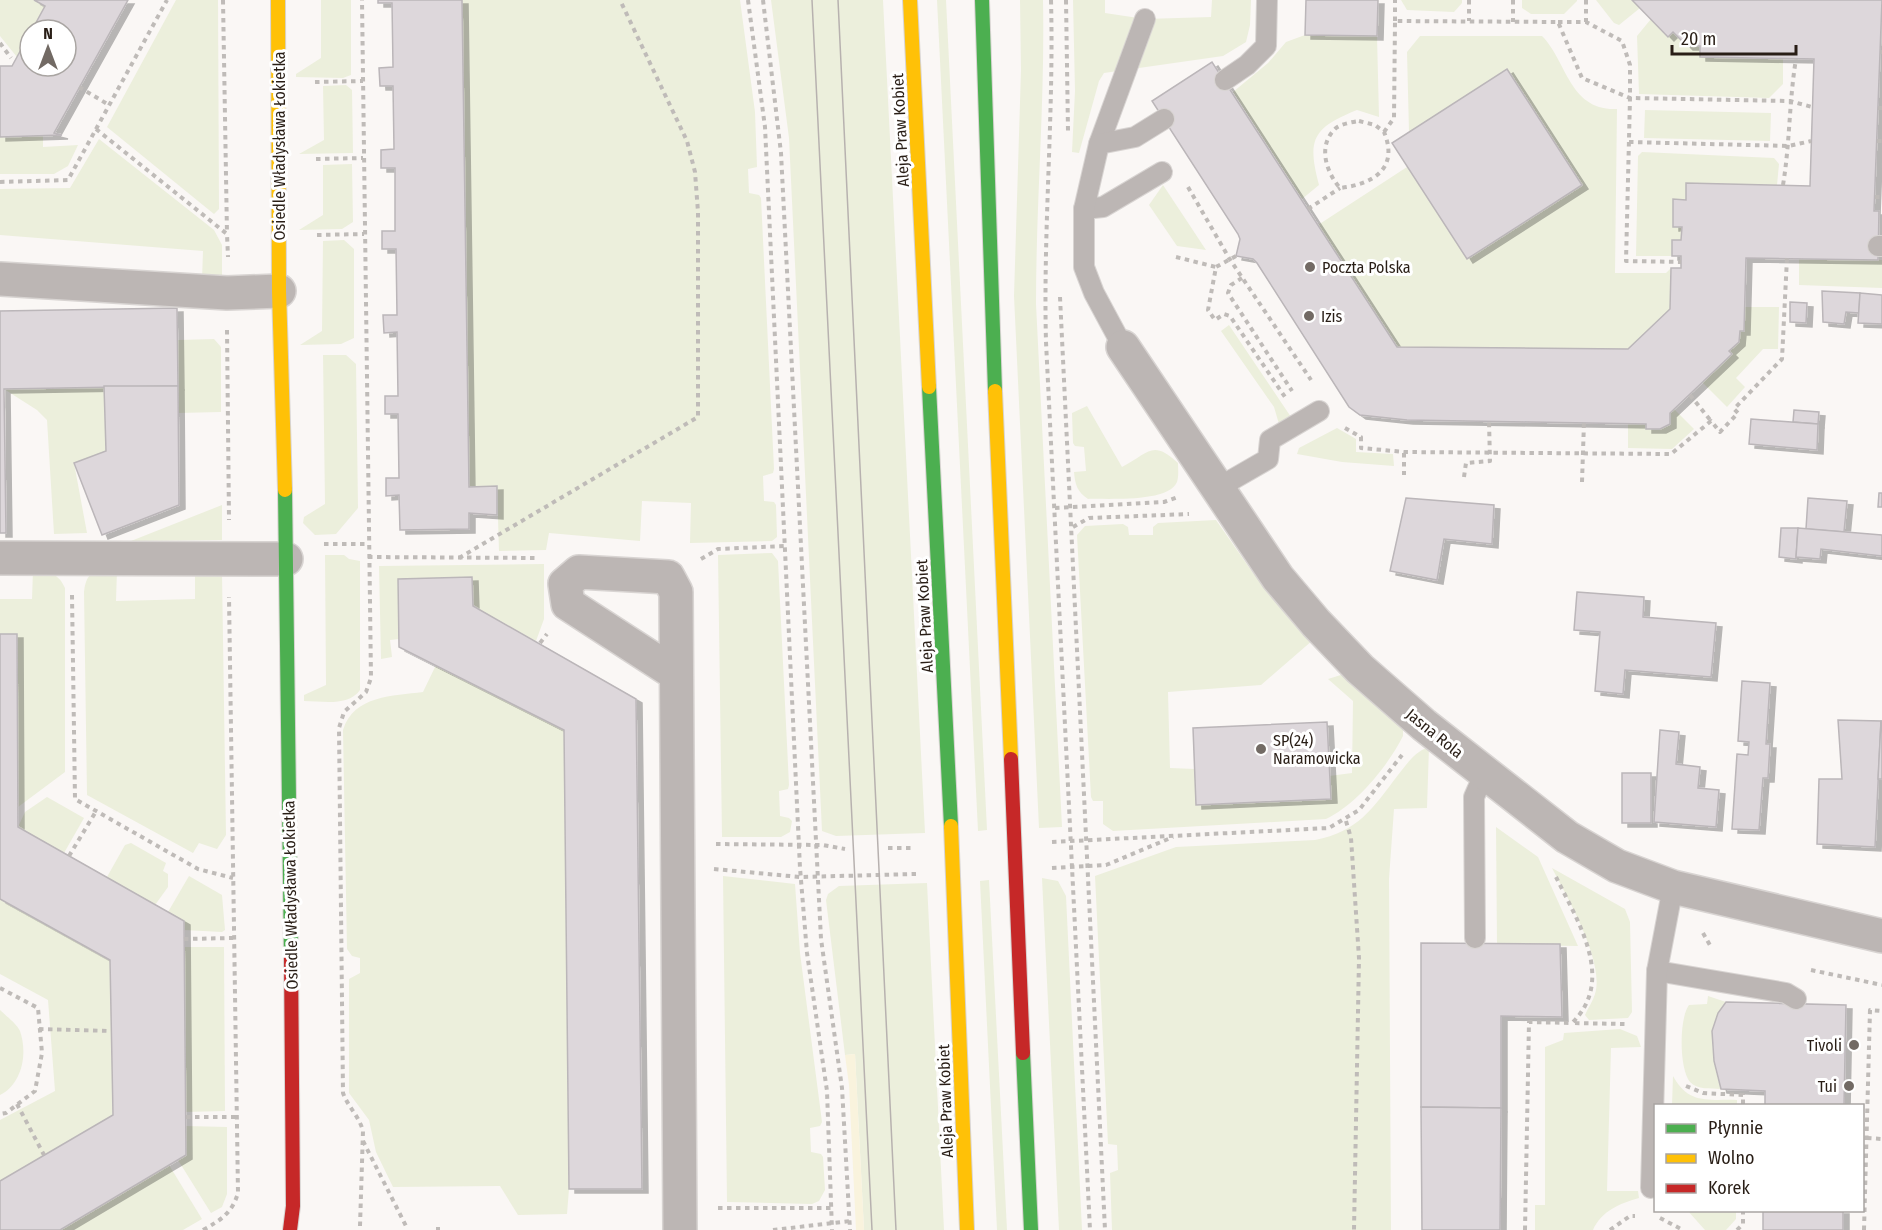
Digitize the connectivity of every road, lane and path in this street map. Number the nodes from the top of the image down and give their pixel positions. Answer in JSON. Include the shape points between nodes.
{"nodes":[{"id":1,"x":167,"y":0,"type":"edge"},
{"id":2,"x":223,"y":0,"type":"edge"},
{"id":3,"x":278,"y":0,"type":"edge"},
{"id":4,"x":362,"y":0,"type":"edge"},
{"id":5,"x":620,"y":0,"type":"edge"},
{"id":6,"x":748,"y":0,"type":"edge"},
{"id":7,"x":763,"y":0,"type":"edge"},
{"id":8,"x":910,"y":0,"type":"edge"},
{"id":9,"x":982,"y":0,"type":"edge"},
{"id":10,"x":1051,"y":0,"type":"edge"},
{"id":11,"x":1066,"y":0,"type":"edge"},
{"id":12,"x":1267,"y":0,"type":"edge"},
{"id":13,"x":1395,"y":0,"type":"edge"},
{"id":14,"x":1469,"y":0,"type":"edge"},
{"id":15,"x":1513,"y":0,"type":"edge"},
{"id":16,"x":1586,"y":0,"type":"edge"},
{"id":17,"x":1145,"y":19,"type":"dead end"},
{"id":18,"x":1395,"y":21,"type":"junction"},
{"id":19,"x":1469,"y":21,"type":"junction"},
{"id":20,"x":1513,"y":22,"type":"junction"},
{"id":21,"x":1558,"y":22,"type":"junction"},
{"id":22,"x":1586,"y":22,"type":"junction"},
{"id":23,"x":0,"y":43,"type":"edge"},
{"id":24,"x":11,"y":58,"type":"dead end"},
{"id":25,"x":1796,"y":59,"type":"dead end"},
{"id":26,"x":1225,"y":80,"type":"dead end"},
{"id":27,"x":363,"y":81,"type":"junction"},
{"id":28,"x":308,"y":82,"type":"dead end"},
{"id":29,"x":79,"y":87,"type":"dead end"},
{"id":30,"x":1630,"y":99,"type":"junction"},
{"id":31,"x":1790,"y":100,"type":"junction"},
{"id":32,"x":109,"y":105,"type":"junction"},
{"id":33,"x":1812,"y":107,"type":"dead end"},
{"id":34,"x":1164,"y":119,"type":"dead end"},
{"id":35,"x":96,"y":129,"type":"junction"},
{"id":36,"x":1384,"y":132,"type":"junction"},
{"id":37,"x":1068,"y":136,"type":"dead end"},
{"id":38,"x":1811,"y":141,"type":"dead end"},
{"id":39,"x":1629,"y":142,"type":"junction"},
{"id":40,"x":1099,"y":144,"type":"junction"},
{"id":41,"x":1789,"y":146,"type":"junction"},
{"id":42,"x":363,"y":158,"type":"junction"},
{"id":43,"x":312,"y":159,"type":"dead end"},
{"id":44,"x":1162,"y":171,"type":"dead end"},
{"id":45,"x":0,"y":182,"type":"edge"},
{"id":46,"x":1185,"y":182,"type":"dead end"},
{"id":47,"x":1783,"y":185,"type":"dead end"},
{"id":48,"x":1340,"y":188,"type":"junction"},
{"id":49,"x":1875,"y":197,"type":"dead end"},
{"id":50,"x":1882,"y":197,"type":"edge"},
{"id":51,"x":1084,"y":209,"type":"junction"},
{"id":52,"x":1308,"y":209,"type":"dead end"},
{"id":53,"x":227,"y":234,"type":"junction"},
{"id":54,"x":364,"y":234,"type":"junction"},
{"id":55,"x":312,"y":235,"type":"dead end"},
{"id":56,"x":1236,"y":256,"type":"dead end"},
{"id":57,"x":1176,"y":257,"type":"dead end"},
{"id":58,"x":1229,"y":258,"type":"junction"},
{"id":59,"x":1787,"y":258,"type":"dead end"},
{"id":60,"x":1681,"y":262,"type":"dead end"},
{"id":61,"x":228,"y":267,"type":"dead end"},
{"id":62,"x":1216,"y":267,"type":"junction"},
{"id":63,"x":1242,"y":278,"type":"junction"},
{"id":64,"x":0,"y":279,"type":"edge"},
{"id":65,"x":1060,"y":289,"type":"dead end"},
{"id":66,"x":279,"y":291,"type":"junction"},
{"id":67,"x":227,"y":320,"type":"dead end"},
{"id":68,"x":1123,"y":347,"type":"joint"},
{"id":69,"x":1316,"y":386,"type":"dead end"},
{"id":70,"x":1690,"y":395,"type":"dead end"},
{"id":71,"x":1299,"y":401,"type":"dead end"},
{"id":72,"x":1291,"y":405,"type":"dead end"},
{"id":73,"x":1318,"y":411,"type":"dead end"},
{"id":74,"x":1489,"y":421,"type":"dead end"},
{"id":75,"x":1711,"y":421,"type":"junction"},
{"id":76,"x":1584,"y":422,"type":"dead end"},
{"id":77,"x":1342,"y":426,"type":"dead end"},
{"id":78,"x":1491,"y":451,"type":"junction"},
{"id":79,"x":1404,"y":452,"type":"junction"},
{"id":80,"x":1583,"y":453,"type":"junction"},
{"id":81,"x":1404,"y":475,"type":"dead end"},
{"id":82,"x":1464,"y":477,"type":"dead end"},
{"id":83,"x":1582,"y":482,"type":"dead end"},
{"id":84,"x":1218,"y":493,"type":"junction"},
{"id":85,"x":1071,"y":506,"type":"junction"},
{"id":86,"x":1055,"y":508,"type":"junction"},
{"id":87,"x":1072,"y":527,"type":"junction"},
{"id":88,"x":229,"y":530,"type":"dead end"},
{"id":89,"x":368,"y":544,"type":"junction"},
{"id":90,"x":784,"y":546,"type":"junction"},
{"id":91,"x":301,"y":551,"type":"junction"},
{"id":92,"x":368,"y":557,"type":"junction"},
{"id":93,"x":0,"y":558,"type":"edge"},
{"id":94,"x":459,"y":558,"type":"junction"},
{"id":95,"x":71,"y":559,"type":"junction"},
{"id":96,"x":579,"y":573,"type":"junction"},
{"id":97,"x":668,"y":577,"type":"junction"},
{"id":98,"x":229,"y":593,"type":"dead end"},
{"id":99,"x":676,"y":674,"type":"junction"},
{"id":100,"x":1424,"y":725,"type":"junction"},
{"id":101,"x":1485,"y":772,"type":"junction"},
{"id":102,"x":95,"y":813,"type":"junction"},
{"id":103,"x":1346,"y":820,"type":"junction"},
{"id":104,"x":1173,"y":837,"type":"junction"},
{"id":105,"x":1071,"y":841,"type":"junction"},
{"id":106,"x":1086,"y":841,"type":"junction"},
{"id":107,"x":1045,"y":842,"type":"dead end"},
{"id":108,"x":798,"y":846,"type":"junction"},
{"id":109,"x":815,"y":846,"type":"junction"},
{"id":110,"x":888,"y":848,"type":"dead end"},
{"id":111,"x":919,"y":848,"type":"dead end"},
{"id":112,"x":844,"y":849,"type":"dead end"},
{"id":113,"x":69,"y":856,"type":"dead end"},
{"id":114,"x":677,"y":857,"type":"junction"},
{"id":115,"x":1087,"y":867,"type":"junction"},
{"id":116,"x":1049,"y":868,"type":"dead end"},
{"id":117,"x":1072,"y":868,"type":"junction"},
{"id":118,"x":1553,"y":869,"type":"dead end"},
{"id":119,"x":921,"y":874,"type":"dead end"},
{"id":120,"x":800,"y":877,"type":"junction"},
{"id":121,"x":816,"y":877,"type":"junction"},
{"id":122,"x":233,"y":878,"type":"junction"},
{"id":123,"x":1672,"y":887,"type":"junction"},
{"id":124,"x":1882,"y":936,"type":"edge"},
{"id":125,"x":233,"y":938,"type":"junction"},
{"id":126,"x":1475,"y":938,"type":"dead end"},
{"id":127,"x":184,"y":939,"type":"dead end"},
{"id":128,"x":1657,"y":971,"type":"junction"},
{"id":129,"x":0,"y":988,"type":"edge"},
{"id":130,"x":1796,"y":999,"type":"dead end"},
{"id":131,"x":1882,"y":1011,"type":"edge"},
{"id":132,"x":1572,"y":1023,"type":"junction"},
{"id":133,"x":1635,"y":1024,"type":"dead end"},
{"id":134,"x":39,"y":1029,"type":"junction"},
{"id":135,"x":111,"y":1031,"type":"dead end"},
{"id":136,"x":1684,"y":1084,"type":"dead end"},
{"id":137,"x":17,"y":1104,"type":"junction"},
{"id":138,"x":1743,"y":1104,"type":"edge"},
{"id":139,"x":0,"y":1114,"type":"edge"},
{"id":140,"x":186,"y":1117,"type":"dead end"},
{"id":141,"x":236,"y":1117,"type":"junction"},
{"id":142,"x":1867,"y":1138,"type":"junction"},
{"id":143,"x":1882,"y":1139,"type":"edge"},
{"id":144,"x":363,"y":1140,"type":"junction"},
{"id":145,"x":44,"y":1155,"type":"dead end"},
{"id":146,"x":1651,"y":1188,"type":"dead end"},
{"id":147,"x":831,"y":1208,"type":"junction"},
{"id":148,"x":1743,"y":1212,"type":"edge"},
{"id":149,"x":680,"y":1219,"type":"edge"},
{"id":150,"x":832,"y":1221,"type":"junction"},
{"id":151,"x":850,"y":1221,"type":"junction"},
{"id":152,"x":360,"y":1226,"type":"dead end"},
{"id":153,"x":406,"y":1226,"type":"dead end"},
{"id":154,"x":203,"y":1230,"type":"edge"},
{"id":155,"x":290,"y":1230,"type":"edge"},
{"id":156,"x":773,"y":1230,"type":"edge"},
{"id":157,"x":832,"y":1230,"type":"edge"},
{"id":158,"x":850,"y":1230,"type":"edge"},
{"id":159,"x":967,"y":1230,"type":"edge"},
{"id":160,"x":1032,"y":1230,"type":"edge"},
{"id":161,"x":1090,"y":1230,"type":"edge"},
{"id":162,"x":1105,"y":1230,"type":"edge"},
{"id":163,"x":1354,"y":1230,"type":"edge"},
{"id":164,"x":1525,"y":1230,"type":"edge"},
{"id":165,"x":1737,"y":1230,"type":"edge"},
{"id":166,"x":1864,"y":1230,"type":"edge"}],
"edges":[{"from":1,"to":32,"type":"path"},
{"from":2,"to":53,"type":"path"},
{"from":3,"to":66,"type":"street","name":"Osiedle Władysława Łokietka"},
{"from":4,"to":27,"type":"path"},
{"from":5,"to":94,"type":"path","via":[[687,141],[695,172],[698,417]]},
{"from":6,"to":90,"type":"path","via":[[765,127]]},
{"from":7,"to":109,"type":"path","via":[[781,153]]},
{"from":8,"to":159,"type":"street","name":"Aleja Praw Kobiet"},
{"from":9,"to":160,"type":"street","via":[[987,228]]},
{"from":10,"to":86,"type":"path","via":[[1053,105],[1044,285]]},
{"from":11,"to":37,"type":"path"},
{"from":12,"to":26,"type":"lane","via":[[1266,46]]},
{"from":13,"to":18,"type":"path"},
{"from":14,"to":19,"type":"path"},
{"from":15,"to":20,"type":"path"},
{"from":16,"to":22,"type":"path"},
{"from":17,"to":40,"type":"lane"},
{"from":18,"to":19,"type":"path"},
{"from":18,"to":36,"type":"path","via":[[1394,118]]},
{"from":19,"to":20,"type":"path"},
{"from":20,"to":21,"type":"path"},
{"from":21,"to":22,"type":"path"},
{"from":21,"to":30,"type":"path","via":[[1582,78]]},
{"from":22,"to":30,"type":"path","via":[[1622,41],[1630,65]]},
{"from":23,"to":24,"type":"path"},
{"from":25,"to":31,"type":"path"},
{"from":27,"to":28,"type":"path"},
{"from":27,"to":42,"type":"path"},
{"from":29,"to":32,"type":"path"},
{"from":30,"to":31,"type":"path"},
{"from":30,"to":39,"type":"path"},
{"from":31,"to":33,"type":"path"},
{"from":31,"to":41,"type":"path"},
{"from":32,"to":35,"type":"path"},
{"from":34,"to":40,"type":"lane","via":[[1135,137]]},
{"from":35,"to":45,"type":"path","via":[[68,180]]},
{"from":35,"to":53,"type":"path"},
{"from":36,"to":48,"type":"path","via":[[1390,155],[1385,167],[1360,186]]},
{"from":36,"to":48,"type":"path","via":[[1359,121],[1337,127],[1325,143],[1326,164]]},
{"from":38,"to":41,"type":"path"},
{"from":39,"to":41,"type":"path"},
{"from":39,"to":60,"type":"path","via":[[1626,261]]},
{"from":40,"to":51,"type":"lane"},
{"from":41,"to":47,"type":"path"},
{"from":42,"to":43,"type":"path"},
{"from":42,"to":54,"type":"path"},
{"from":44,"to":51,"type":"lane","via":[[1103,207]]},
{"from":46,"to":58,"type":"path"},
{"from":48,"to":52,"type":"path"},
{"from":49,"to":50,"type":"path"},
{"from":51,"to":68,"type":"lane","via":[[1084,267]]},
{"from":53,"to":61,"type":"path"},
{"from":54,"to":55,"type":"path"},
{"from":54,"to":89,"type":"path"},
{"from":56,"to":58,"type":"path"},
{"from":57,"to":62,"type":"path"},
{"from":58,"to":62,"type":"path"},
{"from":58,"to":63,"type":"path"},
{"from":59,"to":75,"type":"path","via":[[1782,359],[1734,409],[1738,413],[1720,432]]},
{"from":62,"to":72,"type":"path","via":[[1208,310],[1215,320],[1230,315]]},
{"from":63,"to":69,"type":"path"},
{"from":63,"to":71,"type":"path","via":[[1231,285],[1228,293]]},
{"from":64,"to":66,"type":"street","via":[[227,293]]},
{"from":65,"to":85,"type":"path"},
{"from":66,"to":91,"type":"street","name":"Osiedle Władysława Łokietka"},
{"from":67,"to":88,"type":"path"},
{"from":68,"to":84,"type":"street","name":"Jasna Rola"},
{"from":70,"to":75,"type":"path"},
{"from":73,"to":84,"type":"lane","via":[[1270,440],[1268,459]]},
{"from":74,"to":78,"type":"path"},
{"from":75,"to":80,"type":"path","via":[[1671,454]]},
{"from":76,"to":80,"type":"path"},
{"from":77,"to":79,"type":"path","via":[[1361,437],[1361,448]]},
{"from":78,"to":79,"type":"path"},
{"from":78,"to":80,"type":"path"},
{"from":78,"to":82,"type":"path","via":[[1490,461],[1466,463]]},
{"from":79,"to":81,"type":"path"},
{"from":80,"to":83,"type":"path"},
{"from":84,"to":85,"type":"path","via":[[1197,491],[1164,502]]},
{"from":84,"to":87,"type":"path","via":[[1212,513],[1089,518]]},
{"from":84,"to":100,"type":"street","name":"Jasna Rola","via":[[1278,578],[1316,623],[1360,669]]},
{"from":85,"to":86,"type":"path"},
{"from":85,"to":87,"type":"path"},
{"from":86,"to":105,"type":"path"},
{"from":87,"to":106,"type":"path"},
{"from":89,"to":91,"type":"path"},
{"from":89,"to":92,"type":"path"},
{"from":90,"to":97,"type":"path","via":[[718,549]]},
{"from":90,"to":108,"type":"path"},
{"from":91,"to":95,"type":"street"},
{"from":91,"to":155,"type":"street","name":"Osiedle Władysława Łokietka"},
{"from":92,"to":94,"type":"path"},
{"from":92,"to":144,"type":"path","via":[[371,678],[366,692],[345,712],[339,728],[343,1093],[347,1106],[360,1119]]},
{"from":93,"to":95,"type":"street"},
{"from":94,"to":96,"type":"path","via":[[536,557]]},
{"from":95,"to":102,"type":"path","via":[[75,799]]},
{"from":96,"to":97,"type":"street"},
{"from":96,"to":99,"type":"street","via":[[566,584],[568,604]]},
{"from":97,"to":99,"type":"street","via":[[676,592]]},
{"from":98,"to":122,"type":"path"},
{"from":99,"to":114,"type":"street"},
{"from":100,"to":101,"type":"street","name":"Jasna Rola"},
{"from":100,"to":103,"type":"path","via":[[1370,798]]},
{"from":101,"to":123,"type":"street","name":"Jasna Rola","via":[[1567,837],[1617,866]]},
{"from":101,"to":126,"type":"lane","via":[[1474,797]]},
{"from":102,"to":113,"type":"path"},
{"from":102,"to":122,"type":"path","via":[[198,869]]},
{"from":103,"to":104,"type":"path","via":[[1312,831]]},
{"from":103,"to":163,"type":"path","via":[[1351,838],[1359,958]]},
{"from":104,"to":106,"type":"path"},
{"from":104,"to":115,"type":"path","via":[[1106,865]]},
{"from":105,"to":106,"type":"path"},
{"from":105,"to":107,"type":"path"},
{"from":105,"to":117,"type":"path"},
{"from":106,"to":115,"type":"path"},
{"from":108,"to":109,"type":"path"},
{"from":108,"to":114,"type":"path"},
{"from":108,"to":120,"type":"path"},
{"from":109,"to":112,"type":"path"},
{"from":109,"to":121,"type":"path"},
{"from":110,"to":111,"type":"path"},
{"from":114,"to":120,"type":"path","via":[[723,869]]},
{"from":114,"to":149,"type":"street"},
{"from":115,"to":117,"type":"path"},
{"from":115,"to":162,"type":"path"},
{"from":116,"to":117,"type":"path"},
{"from":117,"to":161,"type":"path"},
{"from":118,"to":132,"type":"path","via":[[1589,951],[1593,975],[1592,994],[1585,1011]]},
{"from":119,"to":121,"type":"path"},
{"from":120,"to":121,"type":"path"},
{"from":120,"to":147,"type":"path","via":[[827,1091]]},
{"from":121,"to":151,"type":"path","via":[[820,939],[842,1088]]},
{"from":122,"to":125,"type":"path"},
{"from":123,"to":124,"type":"street","name":"Jasna Rola"},
{"from":123,"to":128,"type":"lane"},
{"from":125,"to":127,"type":"path"},
{"from":125,"to":141,"type":"path"},
{"from":128,"to":130,"type":"lane","via":[[1786,993]]},
{"from":128,"to":146,"type":"lane"},
{"from":129,"to":134,"type":"path","via":[[38,1008]]},
{"from":131,"to":142,"type":"path","via":[[1870,1010]]},
{"from":132,"to":133,"type":"path"},
{"from":132,"to":164,"type":"path","via":[[1528,1022]]},
{"from":134,"to":135,"type":"path"},
{"from":134,"to":137,"type":"path","via":[[42,1053],[35,1091]]},
{"from":136,"to":138,"type":"path","via":[[1703,1093],[1743,1095]]},
{"from":137,"to":139,"type":"path"},
{"from":137,"to":145,"type":"path"},
{"from":140,"to":141,"type":"path"},
{"from":141,"to":154,"type":"path","via":[[236,1198],[224,1218]]},
{"from":142,"to":143,"type":"path"},
{"from":142,"to":166,"type":"path"},
{"from":144,"to":152,"type":"path"},
{"from":144,"to":153,"type":"path"},
{"from":147,"to":149,"type":"path"},
{"from":147,"to":150,"type":"path"},
{"from":148,"to":165,"type":"path","via":[[1743,1224]]},
{"from":150,"to":151,"type":"path"},
{"from":150,"to":156,"type":"path"},
{"from":150,"to":157,"type":"path"},
{"from":151,"to":158,"type":"path"}]}
